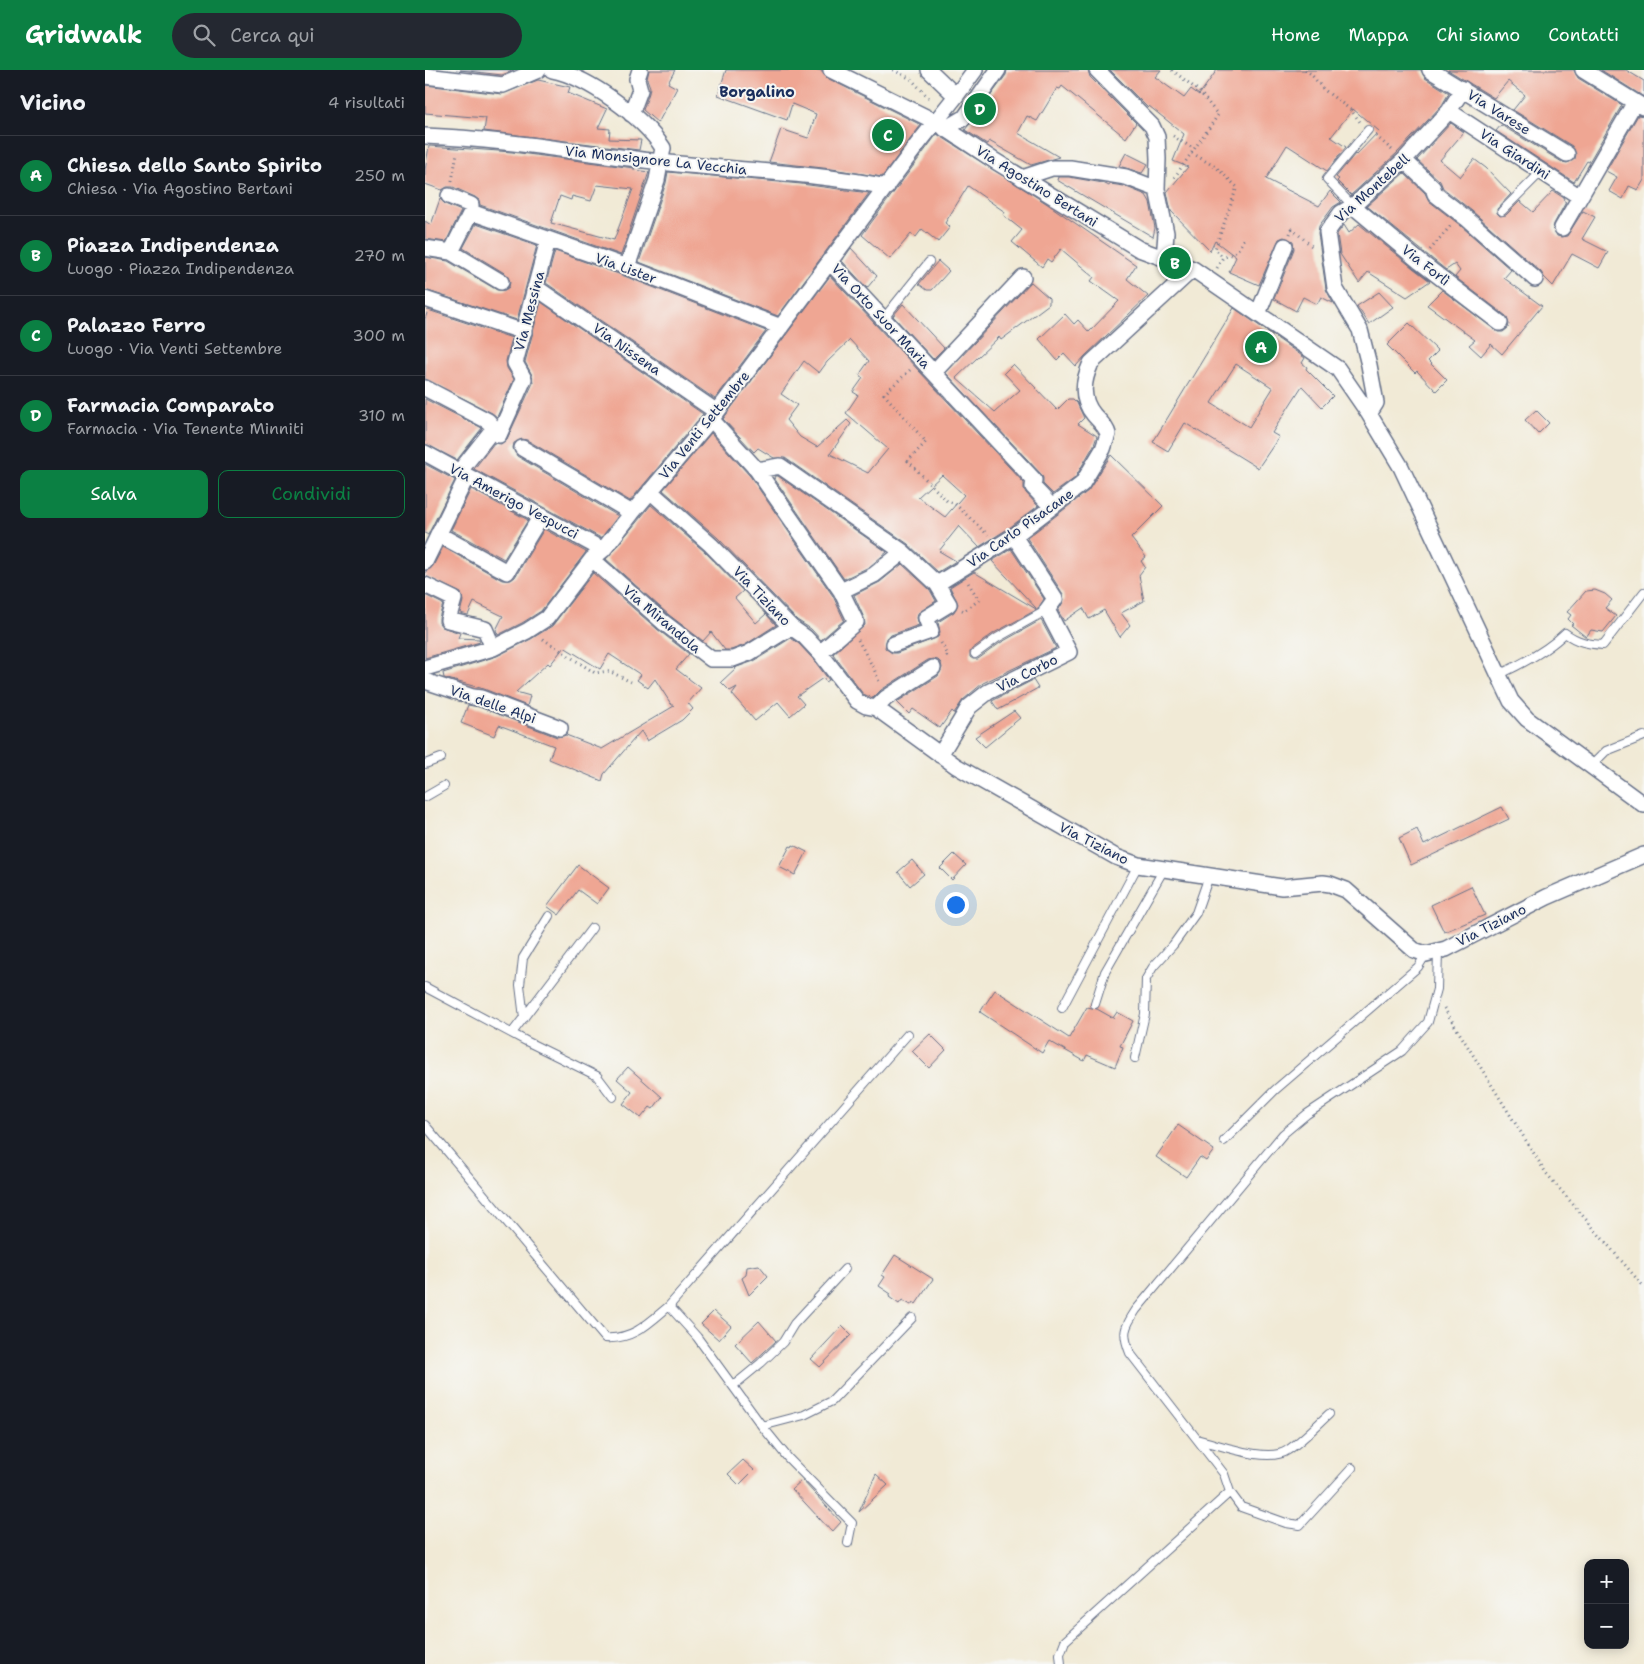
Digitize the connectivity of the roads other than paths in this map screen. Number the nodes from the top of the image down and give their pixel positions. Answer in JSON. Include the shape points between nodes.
{"nodes":[{"id":1,"x":538,"y":70,"type":"edge"},
{"id":2,"x":552,"y":70,"type":"edge"},
{"id":3,"x":640,"y":70,"type":"edge"},
{"id":4,"x":831,"y":70,"type":"edge"},
{"id":5,"x":929,"y":70,"type":"edge"},
{"id":6,"x":975,"y":70,"type":"edge"},
{"id":7,"x":998,"y":70,"type":"edge"},
{"id":8,"x":1097,"y":70,"type":"edge"},
{"id":9,"x":1430,"y":70,"type":"edge"},
{"id":10,"x":1583,"y":70,"type":"edge"},
{"id":11,"x":1448,"y":74,"type":"edge"},
{"id":12,"x":425,"y":76,"type":"edge"},
{"id":13,"x":1463,"y":89,"type":"junction"},
{"id":14,"x":956,"y":96,"type":"junction"},
{"id":15,"x":1640,"y":105,"type":"edge"},
{"id":16,"x":1449,"y":110,"type":"junction"},
{"id":17,"x":631,"y":114,"type":"junction"},
{"id":18,"x":941,"y":125,"type":"junction"},
{"id":19,"x":1368,"y":130,"type":"road end"},
{"id":20,"x":425,"y":136,"type":"edge"},
{"id":21,"x":1567,"y":154,"type":"dead end"},
{"id":22,"x":1404,"y":160,"type":"junction"},
{"id":23,"x":661,"y":162,"type":"junction"},
{"id":24,"x":1542,"y":172,"type":"junction"},
{"id":25,"x":1023,"y":178,"type":"junction"},
{"id":26,"x":887,"y":187,"type":"junction"},
{"id":27,"x":1157,"y":189,"type":"junction"},
{"id":28,"x":449,"y":196,"type":"road end"},
{"id":29,"x":1580,"y":197,"type":"junction"},
{"id":30,"x":1353,"y":206,"type":"junction"},
{"id":31,"x":1502,"y":211,"type":"dead end"},
{"id":32,"x":471,"y":212,"type":"junction"},
{"id":33,"x":1562,"y":228,"type":"dead end"},
{"id":34,"x":548,"y":240,"type":"junction"},
{"id":35,"x":1285,"y":246,"type":"road end"},
{"id":36,"x":425,"y":248,"type":"edge"},
{"id":37,"x":451,"y":252,"type":"junction"},
{"id":38,"x":1164,"y":259,"type":"junction"},
{"id":39,"x":829,"y":261,"type":"junction"},
{"id":40,"x":929,"y":262,"type":"dead end"},
{"id":41,"x":627,"y":267,"type":"junction"},
{"id":42,"x":1193,"y":269,"type":"junction"},
{"id":43,"x":1023,"y":277,"type":"dead end"},
{"id":44,"x":1535,"y":279,"type":"dead end"},
{"id":45,"x":501,"y":282,"type":"dead end"},
{"id":46,"x":535,"y":287,"type":"junction"},
{"id":47,"x":425,"y":299,"type":"edge"},
{"id":48,"x":1258,"y":314,"type":"junction"},
{"id":49,"x":884,"y":318,"type":"junction"},
{"id":50,"x":1500,"y":323,"type":"dead end"},
{"id":51,"x":781,"y":327,"type":"junction"},
{"id":52,"x":523,"y":332,"type":"junction"},
{"id":53,"x":933,"y":372,"type":"junction"},
{"id":54,"x":425,"y":388,"type":"edge"},
{"id":55,"x":1369,"y":414,"type":"junction"},
{"id":56,"x":714,"y":416,"type":"junction"},
{"id":57,"x":497,"y":431,"type":"junction"},
{"id":58,"x":522,"y":448,"type":"dead end"},
{"id":59,"x":425,"y":453,"type":"edge"},
{"id":60,"x":757,"y":470,"type":"junction"},
{"id":61,"x":463,"y":474,"type":"junction"},
{"id":62,"x":650,"y":491,"type":"junction"},
{"id":63,"x":1052,"y":507,"type":"junction"},
{"id":64,"x":632,"y":513,"type":"junction"},
{"id":65,"x":541,"y":516,"type":"junction"},
{"id":66,"x":438,"y":534,"type":"junction"},
{"id":67,"x":1014,"y":536,"type":"junction"},
{"id":68,"x":903,"y":552,"type":"junction"},
{"id":69,"x":597,"y":555,"type":"junction"},
{"id":70,"x":425,"y":562,"type":"edge"},
{"id":71,"x":937,"y":584,"type":"junction"},
{"id":72,"x":425,"y":585,"type":"edge"},
{"id":73,"x":841,"y":591,"type":"junction"},
{"id":74,"x":1644,"y":592,"type":"edge"},
{"id":75,"x":1047,"y":610,"type":"junction"},
{"id":76,"x":791,"y":627,"type":"junction"},
{"id":77,"x":894,"y":644,"type":"dead end"},
{"id":78,"x":493,"y":648,"type":"junction"},
{"id":79,"x":820,"y":653,"type":"junction"},
{"id":80,"x":975,"y":654,"type":"dead end"},
{"id":81,"x":425,"y":668,"type":"edge"},
{"id":82,"x":933,"y":668,"type":"road end"},
{"id":83,"x":1498,"y":675,"type":"junction"},
{"id":84,"x":425,"y":681,"type":"edge"},
{"id":85,"x":876,"y":708,"type":"junction"},
{"id":86,"x":560,"y":728,"type":"dead end"},
{"id":87,"x":1644,"y":736,"type":"edge"},
{"id":88,"x":940,"y":755,"type":"junction"},
{"id":89,"x":441,"y":758,"type":"dead end"},
{"id":90,"x":425,"y":764,"type":"edge"},
{"id":91,"x":1591,"y":766,"type":"junction"},
{"id":92,"x":443,"y":786,"type":"dead end"},
{"id":93,"x":425,"y":797,"type":"edge"},
{"id":94,"x":1644,"y":805,"type":"edge"},
{"id":95,"x":1644,"y":855,"type":"edge"},
{"id":96,"x":1138,"y":864,"type":"junction"},
{"id":97,"x":1163,"y":869,"type":"junction"},
{"id":98,"x":1209,"y":876,"type":"junction"},
{"id":99,"x":549,"y":916,"type":"dead end"},
{"id":100,"x":592,"y":928,"type":"dead end"},
{"id":101,"x":1432,"y":952,"type":"junction"},
{"id":102,"x":425,"y":987,"type":"edge"},
{"id":103,"x":1095,"y":1004,"type":"dead end"},
{"id":104,"x":1062,"y":1008,"type":"dead end"},
{"id":105,"x":524,"y":1018,"type":"junction"},
{"id":106,"x":512,"y":1033,"type":"junction"},
{"id":107,"x":908,"y":1034,"type":"dead end"},
{"id":108,"x":1135,"y":1058,"type":"dead end"},
{"id":109,"x":613,"y":1097,"type":"dead end"},
{"id":110,"x":425,"y":1125,"type":"edge"},
{"id":111,"x":1224,"y":1141,"type":"dead end"},
{"id":112,"x":845,"y":1269,"type":"dead end"},
{"id":113,"x":669,"y":1306,"type":"junction"},
{"id":114,"x":912,"y":1318,"type":"dead end"},
{"id":115,"x":733,"y":1386,"type":"junction"},
{"id":116,"x":1329,"y":1414,"type":"dead end"},
{"id":117,"x":762,"y":1426,"type":"junction"},
{"id":118,"x":1199,"y":1440,"type":"junction"},
{"id":119,"x":1352,"y":1468,"type":"dead end"},
{"id":120,"x":1230,"y":1492,"type":"junction"},
{"id":121,"x":848,"y":1543,"type":"dead end"},
{"id":122,"x":1061,"y":1664,"type":"edge"}],
"edges":[{"from":1,"to":12,"type":"street","via":[[503,85]]},
{"from":2,"to":17,"type":"street","via":[[597,89]]},
{"from":3,"to":17,"type":"street","via":[[637,79],[640,90]]},
{"from":4,"to":18,"type":"street","name":"Via Agostino Bertani"},
{"from":5,"to":14,"type":"street"},
{"from":6,"to":14,"type":"street","name":"Via Venti Settembre"},
{"from":7,"to":18,"type":"street","via":[[965,117]]},
{"from":8,"to":27,"type":"street","via":[[1152,126],[1157,137],[1159,159]]},
{"from":9,"to":11,"type":"street","name":"Via Varese"},
{"from":10,"to":15,"type":"street"},
{"from":11,"to":13,"type":"street","name":"Via Varese"},
{"from":13,"to":16,"type":"street","name":"Via Montebell"},
{"from":13,"to":21,"type":"street","name":"Via Varese"},
{"from":14,"to":18,"type":"street","name":"Via Venti Settembre"},
{"from":15,"to":29,"type":"street"},
{"from":16,"to":22,"type":"street","name":"Via Montebell"},
{"from":16,"to":24,"type":"street","name":"Via Giardini"},
{"from":17,"to":23,"type":"street","via":[[663,148]]},
{"from":18,"to":25,"type":"street","name":"Via Agostino Bertani"},
{"from":18,"to":26,"type":"street","name":"Via Venti Settembre","via":[[917,145]]},
{"from":19,"to":30,"type":"lane","via":[[1327,179]]},
{"from":20,"to":23,"type":"street","name":"Via Monsignore La Vecchia","via":[[460,137]]},
{"from":22,"to":30,"type":"street","name":"Via Montebell"},
{"from":22,"to":44,"type":"street","via":[[1433,188],[1435,194]]},
{"from":23,"to":26,"type":"street","name":"Via Monsignore La Vecchia","via":[[850,179]]},
{"from":23,"to":41,"type":"street"},
{"from":24,"to":29,"type":"street","name":"Via Giardini"},
{"from":24,"to":31,"type":"lane"},
{"from":25,"to":27,"type":"street","via":[[1052,168],[1070,168],[1126,177]]},
{"from":25,"to":38,"type":"street","name":"Via Agostino Bertani","via":[[1139,249]]},
{"from":26,"to":39,"type":"street","name":"Via Venti Settembre"},
{"from":27,"to":38,"type":"street","via":[[1166,233]]},
{"from":28,"to":32,"type":"street","name":"Via Lister","via":[[471,205]]},
{"from":29,"to":33,"type":"street"},
{"from":30,"to":50,"type":"street","name":"Via Forlì"},
{"from":30,"to":55,"type":"street","name":"Via Montebell","via":[[1341,213],[1327,232],[1335,288],[1360,330],[1365,347],[1376,403]]},
{"from":32,"to":34,"type":"street","name":"Via Lister"},
{"from":32,"to":37,"type":"street"},
{"from":34,"to":41,"type":"street","name":"Via Lister"},
{"from":34,"to":46,"type":"street","name":"Via Messina"},
{"from":35,"to":48,"type":"street"},
{"from":36,"to":37,"type":"street"},
{"from":37,"to":45,"type":"street"},
{"from":38,"to":42,"type":"street","name":"Via Agostino Bertani"},
{"from":39,"to":49,"type":"street","name":"Via Orto Suor Maria"},
{"from":39,"to":51,"type":"street","name":"Via Venti Settembre"},
{"from":40,"to":49,"type":"lane"},
{"from":41,"to":51,"type":"street","name":"Via Lister"},
{"from":42,"to":48,"type":"street","name":"Via Agostino Bertani"},
{"from":42,"to":63,"type":"street","name":"Via Carlo Pisacane","via":[[1091,362],[1084,378],[1083,394],[1108,434],[1103,450],[1082,484]]},
{"from":43,"to":53,"type":"street","name":"Via Orto Suor Maria"},
{"from":46,"to":52,"type":"street","name":"Via Messina"},
{"from":46,"to":56,"type":"street","name":"Via Nissena"},
{"from":47,"to":52,"type":"street"},
{"from":48,"to":55,"type":"street","via":[[1338,369]]},
{"from":49,"to":53,"type":"street","name":"Via Orto Suor Maria"},
{"from":51,"to":56,"type":"street","name":"Via Venti Settembre"},
{"from":52,"to":57,"type":"street","name":"Via Messina","via":[[515,364],[524,379]]},
{"from":53,"to":63,"type":"street","name":"Via Orto Suor Maria","via":[[1034,480],[1033,487]]},
{"from":54,"to":57,"type":"street","via":[[488,421]]},
{"from":55,"to":83,"type":"street","via":[[1401,467]]},
{"from":56,"to":60,"type":"street","name":"Via Nissena"},
{"from":56,"to":62,"type":"street","name":"Via Venti Settembre"},
{"from":57,"to":61,"type":"street","name":"Via Messina"},
{"from":58,"to":64,"type":"street"},
{"from":59,"to":61,"type":"street","name":"Via Amerigo Vespucci"},
{"from":60,"to":68,"type":"street","via":[[780,466]]},
{"from":60,"to":73,"type":"street","name":"Via Nissena"},
{"from":61,"to":65,"type":"street","name":"Via Amerigo Vespucci"},
{"from":61,"to":66,"type":"street","name":"Via Messina"},
{"from":62,"to":64,"type":"street","name":"Via Venti Settembre"},
{"from":62,"to":76,"type":"street","name":"Via Tiziano","via":[[711,545]]},
{"from":63,"to":67,"type":"street","name":"Via Carlo Pisacane"},
{"from":64,"to":69,"type":"street","name":"Via Venti Settembre"},
{"from":65,"to":66,"type":"street","via":[[507,572]]},
{"from":65,"to":69,"type":"street","name":"Via Amerigo Vespucci"},
{"from":66,"to":70,"type":"street","name":"Via Messina"},
{"from":67,"to":71,"type":"street","name":"Via Carlo Pisacane"},
{"from":67,"to":75,"type":"street","via":[[1055,600]]},
{"from":68,"to":71,"type":"street"},
{"from":68,"to":73,"type":"street","via":[[874,575]]},
{"from":69,"to":76,"type":"street","name":"Via Mirandola","via":[[663,622],[711,659],[749,653]]},
{"from":69,"to":78,"type":"street","name":"Via Venti Settembre","via":[[547,618]]},
{"from":71,"to":77,"type":"street","via":[[949,604],[926,618],[931,631]]},
{"from":72,"to":78,"type":"street","via":[[454,599],[448,620],[485,629]]},
{"from":73,"to":79,"type":"street","name":"Via Nissena","via":[[856,622]]},
{"from":74,"to":83,"type":"lane","via":[[1603,645],[1587,644],[1565,633],[1556,642]]},
{"from":75,"to":80,"type":"lane"},
{"from":75,"to":88,"type":"street","name":"Via Corbo","via":[[1069,652],[988,692],[969,707]]},
{"from":76,"to":79,"type":"street","name":"Via Tiziano"},
{"from":78,"to":81,"type":"street","name":"Via Venti Settembre"},
{"from":79,"to":85,"type":"street","name":"Via Tiziano","via":[[857,701]]},
{"from":82,"to":85,"type":"street"},
{"from":83,"to":91,"type":"street","via":[[1511,702],[1527,719]]},
{"from":84,"to":86,"type":"street","name":"Via delle Alpi"},
{"from":85,"to":88,"type":"street","name":"Via Tiziano"},
{"from":87,"to":91,"type":"lane","via":[[1606,751]]},
{"from":88,"to":96,"type":"street","name":"Via Tiziano","via":[[1116,857]]},
{"from":89,"to":90,"type":"lane"},
{"from":91,"to":94,"type":"street"},
{"from":92,"to":93,"type":"lane"},
{"from":95,"to":101,"type":"street","name":"Via Tiziano"},
{"from":96,"to":97,"type":"street","name":"Via Tiziano"},
{"from":96,"to":104,"type":"lane"},
{"from":97,"to":98,"type":"street","name":"Via Tiziano"},
{"from":97,"to":103,"type":"lane","via":[[1105,972]]},
{"from":98,"to":101,"type":"street","name":"Via Tiziano","via":[[1282,887],[1331,884],[1346,890],[1415,950]]},
{"from":98,"to":108,"type":"lane","via":[[1196,913],[1146,979],[1145,1014]]},
{"from":99,"to":105,"type":"lane","via":[[523,958],[520,985]]},
{"from":100,"to":105,"type":"lane"},
{"from":101,"to":111,"type":"lane","via":[[1418,968],[1275,1090]]},
{"from":101,"to":118,"type":"lane","via":[[1437,989],[1427,1022],[1402,1050],[1283,1134],[1126,1326],[1124,1338],[1131,1353]]},
{"from":102,"to":106,"type":"lane"},
{"from":105,"to":106,"type":"lane"},
{"from":106,"to":109,"type":"lane","via":[[597,1076]]},
{"from":107,"to":113,"type":"lane"},
{"from":110,"to":113,"type":"lane","via":[[605,1338],[617,1339],[641,1330]]},
{"from":112,"to":115,"type":"lane","via":[[794,1324],[783,1342]]},
{"from":113,"to":115,"type":"lane"},
{"from":114,"to":117,"type":"lane","via":[[832,1400],[804,1415]]},
{"from":115,"to":117,"type":"lane"},
{"from":116,"to":118,"type":"lane","via":[[1287,1451],[1273,1456]]},
{"from":117,"to":121,"type":"lane","via":[[788,1458],[852,1523]]},
{"from":118,"to":120,"type":"lane","via":[[1224,1474]]},
{"from":119,"to":120,"type":"lane","via":[[1300,1525],[1241,1507]]},
{"from":120,"to":122,"type":"lane","via":[[1065,1641],[1060,1654]]}]}
